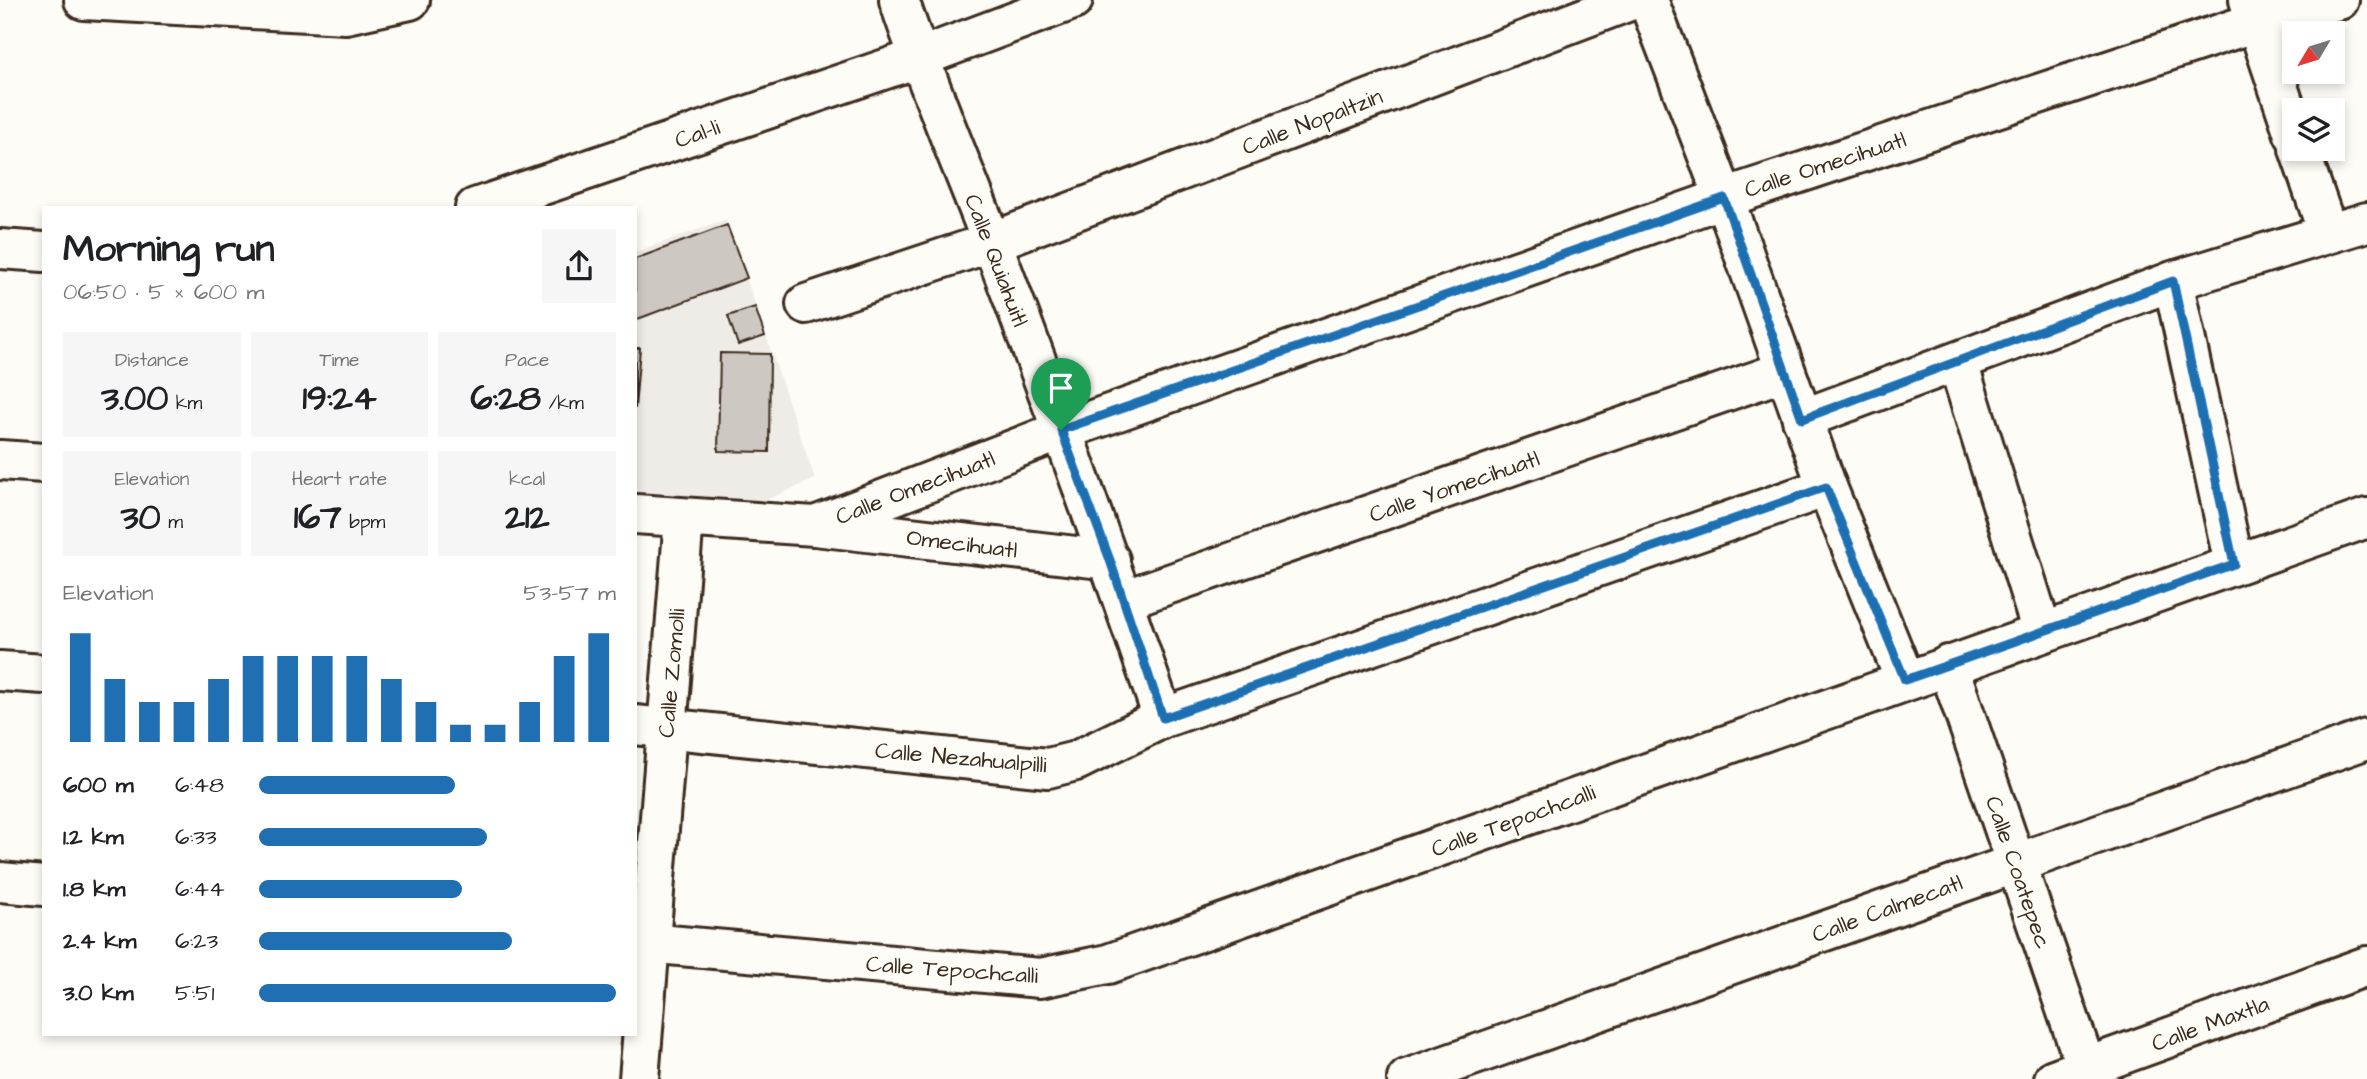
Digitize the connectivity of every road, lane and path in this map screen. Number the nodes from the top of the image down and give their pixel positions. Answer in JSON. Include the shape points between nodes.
{"nodes":[{"id":1,"x":84,"y":0,"type":"edge"},
{"id":2,"x":410,"y":0,"type":"edge"},
{"id":3,"x":899,"y":0,"type":"edge"},
{"id":4,"x":1073,"y":0,"type":"edge"},
{"id":5,"x":1632,"y":0,"type":"edge"},
{"id":6,"x":1648,"y":0,"type":"edge"},
{"id":7,"x":2339,"y":0,"type":"edge"},
{"id":8,"x":2252,"y":11,"type":"edge"},
{"id":9,"x":918,"y":58,"type":"junction"},
{"id":10,"x":2282,"y":99,"type":"edge"},
{"id":11,"x":2303,"y":161,"type":"edge"},
{"id":12,"x":1724,"y":198,"type":"junction"},
{"id":13,"x":481,"y":206,"type":"edge"},
{"id":14,"x":2367,"y":222,"type":"edge"},
{"id":15,"x":2328,"y":233,"type":"junction"},
{"id":16,"x":992,"y":242,"type":"junction"},
{"id":17,"x":0,"y":249,"type":"edge"},
{"id":18,"x":42,"y":252,"type":"edge"},
{"id":19,"x":2173,"y":281,"type":"junction"},
{"id":20,"x":806,"y":304,"type":"dead end"},
{"id":21,"x":1958,"y":363,"type":"junction"},
{"id":22,"x":1786,"y":371,"type":"junction"},
{"id":23,"x":1802,"y":419,"type":"junction"},
{"id":24,"x":1061,"y":430,"type":"junction"},
{"id":25,"x":0,"y":460,"type":"edge"},
{"id":26,"x":42,"y":463,"type":"edge"},
{"id":27,"x":1826,"y":487,"type":"junction"},
{"id":28,"x":637,"y":513,"type":"edge"},
{"id":29,"x":2367,"y":517,"type":"edge"},
{"id":30,"x":684,"y":518,"type":"junction"},
{"id":31,"x":815,"y":526,"type":"junction"},
{"id":32,"x":1110,"y":560,"type":"junction"},
{"id":33,"x":2234,"y":564,"type":"junction"},
{"id":34,"x":1123,"y":600,"type":"junction"},
{"id":35,"x":2042,"y":632,"type":"junction"},
{"id":36,"x":1948,"y":665,"type":"junction"},
{"id":37,"x":0,"y":671,"type":"edge"},
{"id":38,"x":42,"y":674,"type":"edge"},
{"id":39,"x":1905,"y":680,"type":"junction"},
{"id":40,"x":1163,"y":718,"type":"junction"},
{"id":41,"x":651,"y":727,"type":"edge"},
{"id":42,"x":2367,"y":740,"type":"edge"},
{"id":43,"x":2016,"y":862,"type":"junction"},
{"id":44,"x":0,"y":882,"type":"edge"},
{"id":45,"x":42,"y":886,"type":"edge"},
{"id":46,"x":643,"y":942,"type":"edge"},
{"id":47,"x":2367,"y":966,"type":"edge"},
{"id":48,"x":2076,"y":1075,"type":"edge"},
{"id":49,"x":639,"y":1079,"type":"edge"},
{"id":50,"x":1407,"y":1079,"type":"edge"}],
"edges":[{"from":1,"to":2,"type":"street","via":[[346,14]]},
{"from":3,"to":9,"type":"street","name":"Calle Quiahuitl"},
{"from":4,"to":9,"type":"street","name":"Cal-li"},
{"from":5,"to":16,"type":"street","name":"Calle Nopaltzin"},
{"from":6,"to":12,"type":"street"},
{"from":7,"to":8,"type":"street","name":"Calle Omecihuatl"},
{"from":8,"to":10,"type":"street"},
{"from":8,"to":12,"type":"street","name":"Calle Omecihuatl"},
{"from":9,"to":13,"type":"street","name":"Cal-li"},
{"from":9,"to":16,"type":"street","name":"Calle Quiahuitl"},
{"from":11,"to":15,"type":"street"},
{"from":12,"to":22,"type":"street"},
{"from":12,"to":24,"type":"street","name":"Calle Omecihuatl"},
{"from":14,"to":15,"type":"street"},
{"from":15,"to":19,"type":"street"},
{"from":16,"to":20,"type":"street","name":"Calle Nopaltzin"},
{"from":16,"to":24,"type":"street","name":"Calle Quiahuitl"},
{"from":17,"to":18,"type":"street"},
{"from":19,"to":21,"type":"street"},
{"from":19,"to":33,"type":"street"},
{"from":21,"to":23,"type":"street"},
{"from":21,"to":35,"type":"street"},
{"from":22,"to":23,"type":"street"},
{"from":22,"to":34,"type":"street","name":"Calle Yomecihuatl"},
{"from":23,"to":27,"type":"street"},
{"from":24,"to":31,"type":"street","name":"Calle Omecihuatl"},
{"from":24,"to":32,"type":"street","name":"Calle Quiahuitl"},
{"from":25,"to":26,"type":"street"},
{"from":27,"to":39,"type":"street"},
{"from":27,"to":40,"type":"street","name":"Calle Nezahualpilli"},
{"from":28,"to":30,"type":"street","name":"Calle Omecihuatl"},
{"from":29,"to":33,"type":"street","name":"Calle Tepochcalli"},
{"from":30,"to":31,"type":"street","name":"Calle Omecihuatl"},
{"from":30,"to":41,"type":"street","name":"Calle Zomolli"},
{"from":31,"to":32,"type":"street","name":"Omecihuatl"},
{"from":32,"to":34,"type":"street","name":"Calle Quiahuitl"},
{"from":33,"to":35,"type":"street","name":"Calle Tepochcalli"},
{"from":34,"to":40,"type":"street","name":"Calle Quiahuitl"},
{"from":35,"to":36,"type":"street","name":"Calle Tepochcalli"},
{"from":36,"to":39,"type":"street","name":"Calle Tepochcalli"},
{"from":36,"to":43,"type":"street","name":"Calle Coatepec"},
{"from":37,"to":38,"type":"street"},
{"from":39,"to":46,"type":"street","name":"Calle Tepochcalli","via":[[1108,964],[1040,978]]},
{"from":40,"to":41,"type":"street","name":"Calle Nezahualpilli","via":[[1076,761],[1048,768]]},
{"from":41,"to":46,"type":"street","name":"Calle Zomolli"},
{"from":42,"to":43,"type":"street","name":"Calle Calmecatl"},
{"from":43,"to":48,"type":"street","name":"Calle Coatepec"},
{"from":43,"to":50,"type":"street","name":"Calle Calmecatl"},
{"from":44,"to":45,"type":"street"},
{"from":46,"to":49,"type":"street","name":"Calle Zomolli"},
{"from":47,"to":48,"type":"street","name":"Calle Maxtla"}]}
